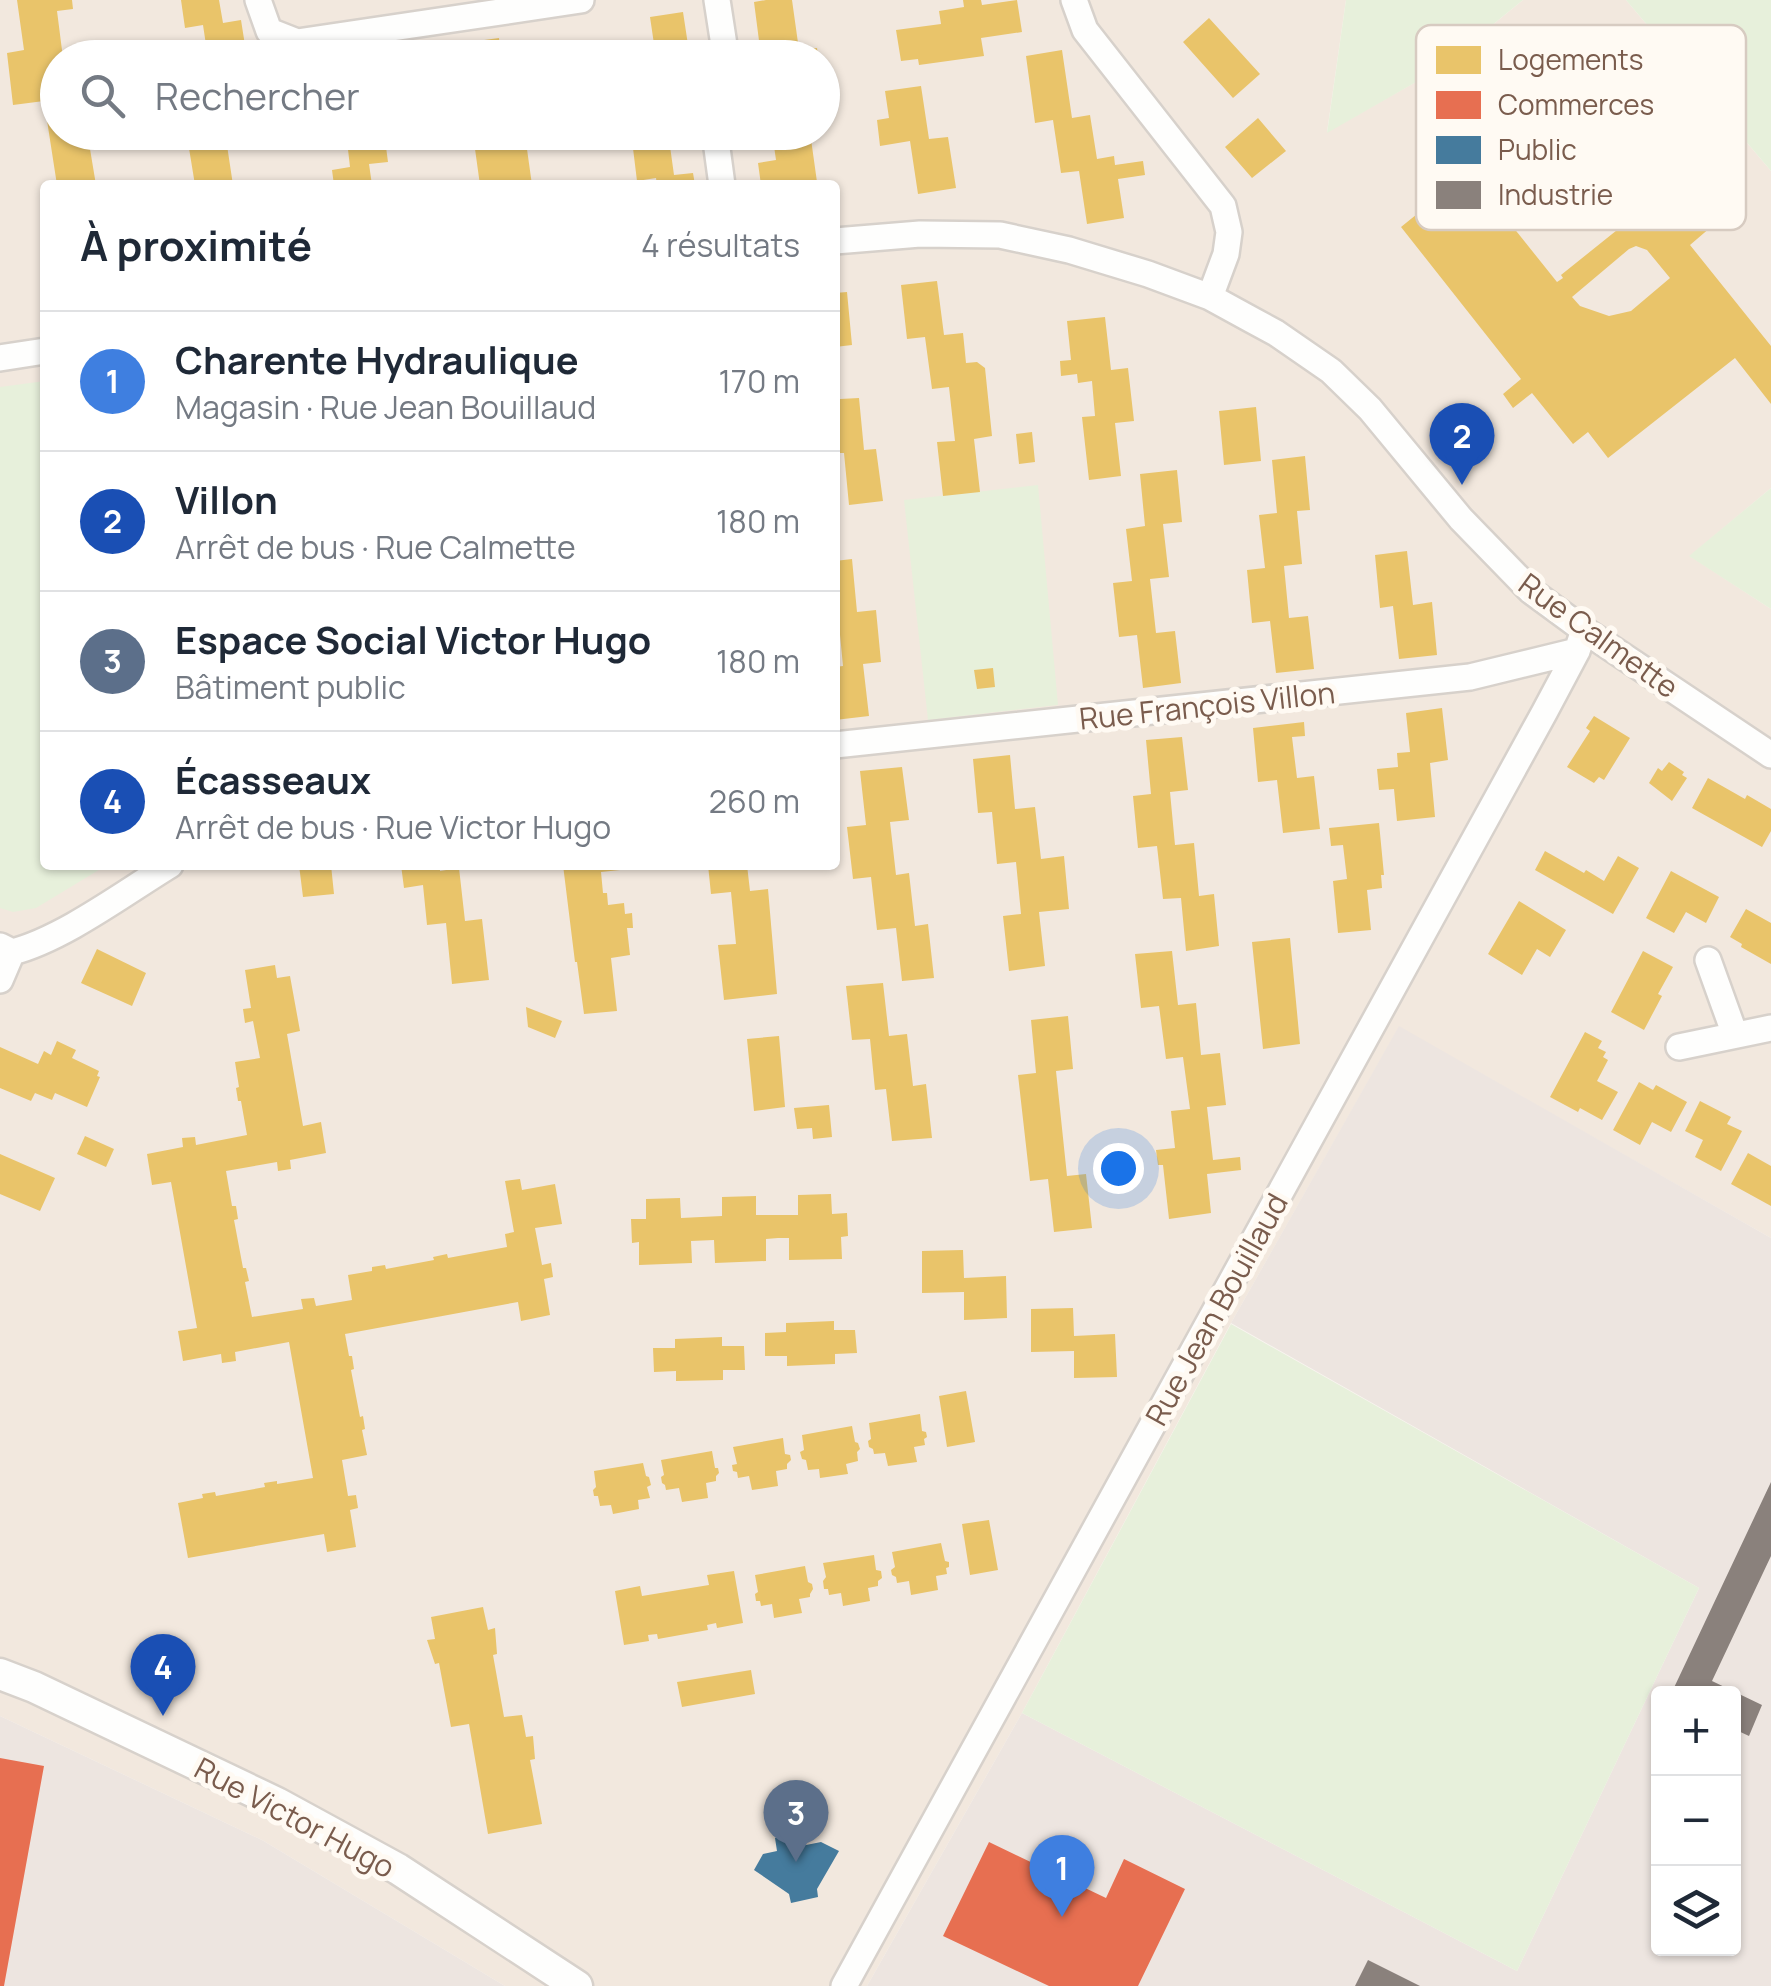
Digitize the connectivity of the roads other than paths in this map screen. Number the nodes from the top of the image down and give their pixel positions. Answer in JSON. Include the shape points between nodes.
{"nodes":[{"id":1,"x":258,"y":0,"type":"edge"},
{"id":2,"x":581,"y":0,"type":"edge"},
{"id":3,"x":717,"y":0,"type":"edge"},
{"id":4,"x":1074,"y":0,"type":"edge"},
{"id":5,"x":293,"y":40,"type":"edge"},
{"id":6,"x":311,"y":40,"type":"edge"},
{"id":7,"x":723,"y":40,"type":"edge"},
{"id":8,"x":717,"y":150,"type":"edge"},
{"id":9,"x":721,"y":180,"type":"edge"},
{"id":10,"x":840,"y":240,"type":"edge"},
{"id":11,"x":1210,"y":297,"type":"junction"},
{"id":12,"x":40,"y":353,"type":"edge"},
{"id":13,"x":0,"y":358,"type":"edge"},
{"id":14,"x":1581,"y":641,"type":"junction"},
{"id":15,"x":840,"y":745,"type":"edge"},
{"id":16,"x":1771,"y":755,"type":"edge"},
{"id":17,"x":162,"y":870,"type":"edge"},
{"id":18,"x":6,"y":949,"type":"edge"},
{"id":19,"x":1708,"y":960,"type":"dead end"},
{"id":20,"x":0,"y":980,"type":"edge"},
{"id":21,"x":1771,"y":1028,"type":"edge"},
{"id":22,"x":1735,"y":1035,"type":"junction"},
{"id":23,"x":1679,"y":1047,"type":"dead end"},
{"id":24,"x":0,"y":1674,"type":"edge"},
{"id":25,"x":576,"y":1986,"type":"edge"},
{"id":26,"x":844,"y":1986,"type":"edge"}],
"edges":[{"from":1,"to":5,"type":"street","via":[[268,31]]},
{"from":2,"to":6,"type":"street"},
{"from":3,"to":7,"type":"street"},
{"from":4,"to":11,"type":"street","via":[[1085,30],[1223,206],[1226,254]]},
{"from":8,"to":9,"type":"street"},
{"from":10,"to":11,"type":"street","name":"Rue Calmette","via":[[1000,235],[1069,250]]},
{"from":11,"to":14,"type":"street","name":"Rue Calmette","via":[[1331,371],[1461,519]]},
{"from":12,"to":13,"type":"street"},
{"from":14,"to":15,"type":"street","name":"Rue François Villon","via":[[1470,677]]},
{"from":14,"to":16,"type":"street","name":"Rue Calmette"},
{"from":14,"to":26,"type":"street","name":"Rue Jean Bouillaud"},
{"from":17,"to":18,"type":"street","via":[[31,947]]},
{"from":18,"to":20,"type":"street"},
{"from":19,"to":22,"type":"street"},
{"from":21,"to":22,"type":"street"},
{"from":22,"to":23,"type":"street"},
{"from":24,"to":25,"type":"street","name":"Rue Victor Hugo","via":[[277,1803],[398,1870]]}]}
